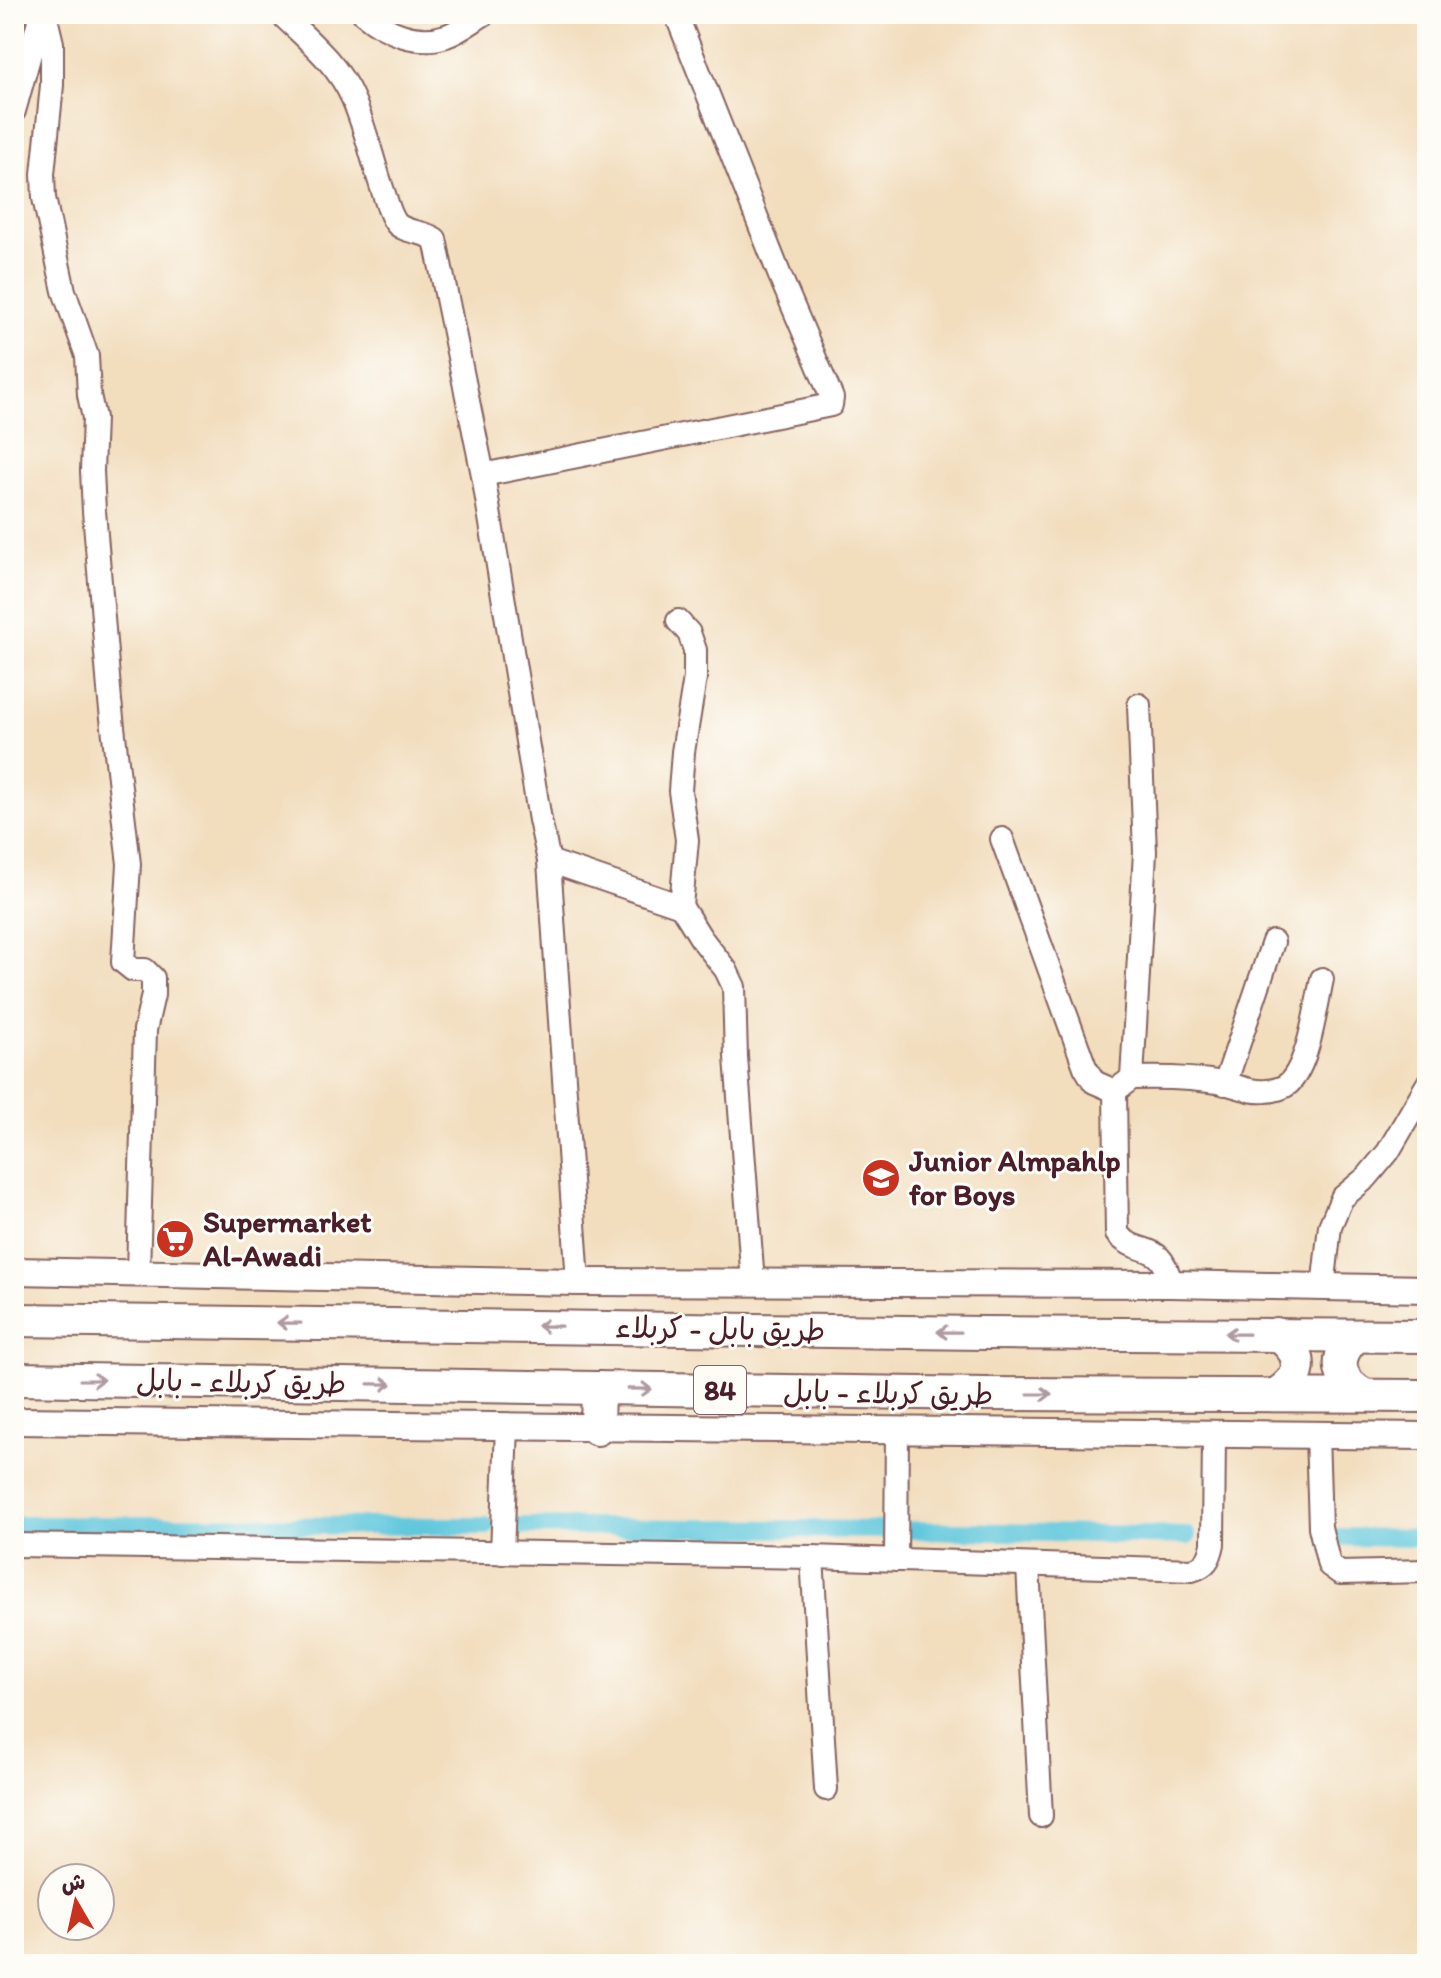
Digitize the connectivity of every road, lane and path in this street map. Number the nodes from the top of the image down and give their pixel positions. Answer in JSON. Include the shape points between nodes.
{"nodes":[{"id":1,"x":43,"y":14,"type":"edge"},
{"id":2,"x":281,"y":14,"type":"edge"},
{"id":3,"x":364,"y":14,"type":"edge"},
{"id":4,"x":484,"y":14,"type":"edge"},
{"id":5,"x":676,"y":14,"type":"edge"},
{"id":6,"x":14,"y":111,"type":"edge"},
{"id":7,"x":483,"y":475,"type":"junction"},
{"id":8,"x":678,"y":621,"type":"dead end"},
{"id":9,"x":1139,"y":705,"type":"dead end"},
{"id":10,"x":1002,"y":839,"type":"dead end"},
{"id":11,"x":549,"y":861,"type":"junction"},
{"id":12,"x":681,"y":906,"type":"junction"},
{"id":13,"x":1273,"y":942,"type":"dead end"},
{"id":14,"x":1322,"y":979,"type":"dead end"},
{"id":15,"x":1124,"y":1084,"type":"junction"},
{"id":16,"x":1225,"y":1084,"type":"junction"},
{"id":17,"x":1425,"y":1095,"type":"edge"},
{"id":18,"x":14,"y":1271,"type":"edge"},
{"id":19,"x":138,"y":1272,"type":"junction"},
{"id":20,"x":578,"y":1282,"type":"junction"},
{"id":21,"x":753,"y":1283,"type":"junction"},
{"id":22,"x":1171,"y":1284,"type":"junction"},
{"id":23,"x":1323,"y":1288,"type":"junction"},
{"id":24,"x":1427,"y":1289,"type":"edge"},
{"id":25,"x":14,"y":1320,"type":"edge"},
{"id":26,"x":1276,"y":1334,"type":"junction"},
{"id":27,"x":1356,"y":1336,"type":"junction"},
{"id":28,"x":1427,"y":1336,"type":"edge"},
{"id":29,"x":14,"y":1379,"type":"edge"},
{"id":30,"x":598,"y":1388,"type":"junction"},
{"id":31,"x":1277,"y":1394,"type":"junction"},
{"id":32,"x":1364,"y":1395,"type":"junction"},
{"id":33,"x":1427,"y":1396,"type":"edge"},
{"id":34,"x":14,"y":1421,"type":"edge"},
{"id":35,"x":507,"y":1427,"type":"junction"},
{"id":36,"x":597,"y":1429,"type":"junction"},
{"id":37,"x":897,"y":1431,"type":"junction"},
{"id":38,"x":1214,"y":1435,"type":"junction"},
{"id":39,"x":1317,"y":1435,"type":"junction"},
{"id":40,"x":1427,"y":1436,"type":"edge"},
{"id":41,"x":14,"y":1545,"type":"edge"},
{"id":42,"x":502,"y":1553,"type":"junction"},
{"id":43,"x":812,"y":1557,"type":"junction"},
{"id":44,"x":896,"y":1560,"type":"junction"},
{"id":45,"x":1028,"y":1566,"type":"junction"},
{"id":46,"x":1427,"y":1571,"type":"edge"},
{"id":47,"x":826,"y":1789,"type":"dead end"},
{"id":48,"x":1041,"y":1816,"type":"dead end"}],
"edges":[{"from":1,"to":6,"type":"street"},
{"from":1,"to":19,"type":"street","via":[[52,43],[44,198],[64,291],[87,356],[94,418],[94,511],[129,864],[123,962],[153,978],[145,1030]]},
{"from":2,"to":7,"type":"street","via":[[338,70],[355,102],[394,221],[435,239]]},
{"from":3,"to":4,"type":"street","via":[[380,26],[423,40],[447,36]]},
{"from":5,"to":7,"type":"street","via":[[831,405]]},
{"from":7,"to":11,"type":"street"},
{"from":8,"to":12,"type":"street","via":[[695,650],[680,791],[687,840]]},
{"from":9,"to":15,"type":"street","via":[[1145,852]]},
{"from":10,"to":15,"type":"street","via":[[1085,1067],[1094,1082]]},
{"from":11,"to":12,"type":"street"},
{"from":11,"to":20,"type":"street"},
{"from":12,"to":21,"type":"street","via":[[734,987]]},
{"from":13,"to":16,"type":"street"},
{"from":14,"to":16,"type":"street","via":[[1306,1046],[1287,1086],[1253,1091]]},
{"from":15,"to":16,"type":"street","via":[[1174,1077]]},
{"from":15,"to":22,"type":"street","via":[[1117,1234],[1156,1252]]},
{"from":17,"to":23,"type":"street","via":[[1388,1152],[1342,1198],[1330,1226]]},
{"from":18,"to":19,"type":"main road"},
{"from":19,"to":20,"type":"main road"},
{"from":20,"to":21,"type":"main road"},
{"from":21,"to":22,"type":"main road"},
{"from":22,"to":23,"type":"main road"},
{"from":23,"to":24,"type":"main road"},
{"from":26,"to":25,"type":"highway","name":"طريق بابل - كربلاء","number":"84","one_way":true},
{"from":26,"to":27,"type":"highway","name":"طريق بابل - كربلاء","number":"84"},
{"from":26,"to":31,"type":"highway","via":[[1290,1343],[1298,1372]]},
{"from":27,"to":28,"type":"highway","name":"طريق بابل - كربلاء","number":"84"},
{"from":27,"to":32,"type":"highway","via":[[1345,1346],[1342,1375]]},
{"from":29,"to":30,"type":"highway","name":"طريق كربلاء - بابل","number":"84","one_way":true},
{"from":30,"to":31,"type":"highway","name":"طريق كربلاء - بابل","number":"84","one_way":true},
{"from":30,"to":36,"type":"highway"},
{"from":31,"to":32,"type":"highway","name":"طريق كربلاء - بابل","number":"84"},
{"from":32,"to":33,"type":"highway","name":"طريق كربلاء - بابل","number":"84"},
{"from":34,"to":35,"type":"main road"},
{"from":35,"to":36,"type":"main road"},
{"from":35,"to":42,"type":"street"},
{"from":36,"to":37,"type":"main road"},
{"from":37,"to":38,"type":"main road"},
{"from":37,"to":44,"type":"street"},
{"from":38,"to":39,"type":"main road"},
{"from":38,"to":45,"type":"street","via":[[1213,1544],[1205,1564],[1176,1571]]},
{"from":39,"to":40,"type":"main road"},
{"from":39,"to":46,"type":"street","via":[[1320,1527],[1329,1565],[1340,1573]]},
{"from":41,"to":42,"type":"street"},
{"from":42,"to":43,"type":"street"},
{"from":43,"to":44,"type":"street"},
{"from":43,"to":47,"type":"street"},
{"from":44,"to":45,"type":"street"},
{"from":45,"to":48,"type":"street"}]}
